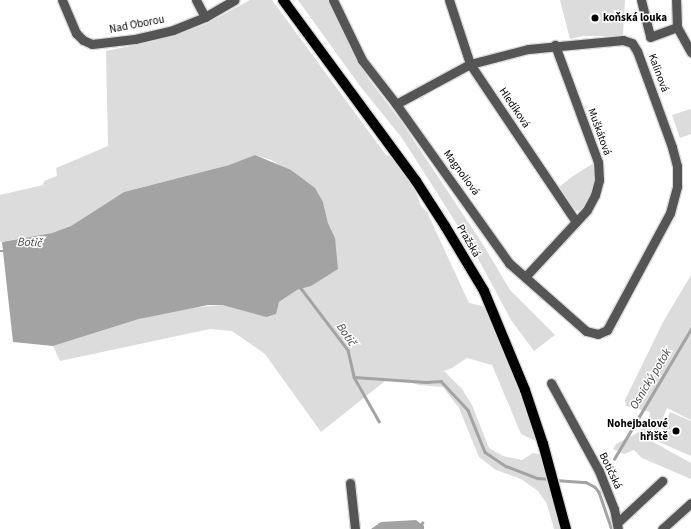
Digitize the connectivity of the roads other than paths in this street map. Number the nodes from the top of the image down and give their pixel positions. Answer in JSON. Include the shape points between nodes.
{"nodes":[{"id":1,"x":62,"y":0,"type":"edge"},
{"id":2,"x":196,"y":0,"type":"edge"},
{"id":3,"x":235,"y":0,"type":"edge"},
{"id":4,"x":283,"y":0,"type":"edge"},
{"id":5,"x":333,"y":0,"type":"edge"},
{"id":6,"x":449,"y":0,"type":"edge"},
{"id":7,"x":641,"y":0,"type":"edge"},
{"id":8,"x":676,"y":0,"type":"edge"},
{"id":9,"x":205,"y":17,"type":"junction"},
{"id":10,"x":677,"y":27,"type":"junction"},
{"id":11,"x":555,"y":45,"type":"junction"},
{"id":12,"x":691,"y":52,"type":"edge"},
{"id":13,"x":470,"y":64,"type":"junction"},
{"id":14,"x":396,"y":104,"type":"junction"},
{"id":15,"x":576,"y":222,"type":"junction"},
{"id":16,"x":525,"y":277,"type":"junction"},
{"id":17,"x":598,"y":334,"type":"joint"},
{"id":18,"x":551,"y":383,"type":"dead end"},
{"id":19,"x":662,"y":481,"type":"dead end"},
{"id":20,"x":350,"y":483,"type":"dead end"},
{"id":21,"x":691,"y":503,"type":"edge"},
{"id":22,"x":618,"y":526,"type":"edge"},
{"id":23,"x":354,"y":529,"type":"edge"},
{"id":24,"x":566,"y":529,"type":"edge"},
{"id":25,"x":662,"y":529,"type":"edge"}],
"edges":[{"from":1,"to":9,"type":"street","name":"Nad Oborou","via":[[76,33],[92,44],[173,30]]},
{"from":2,"to":9,"type":"street"},
{"from":3,"to":9,"type":"street","name":"Nad Oborou"},
{"from":4,"to":24,"type":"main road","name":"Pražská","via":[[416,181],[484,291],[525,390]]},
{"from":5,"to":14,"type":"street","name":"Magnoliová","via":[[362,60]]},
{"from":6,"to":13,"type":"street","name":"Hledíková"},
{"from":7,"to":10,"type":"street","via":[[650,37]]},
{"from":8,"to":10,"type":"street"},
{"from":10,"to":12,"type":"street"},
{"from":11,"to":13,"type":"street","name":"Kalinová"},
{"from":11,"to":15,"type":"street","name":"Muškátová","via":[[598,162],[599,180],[595,195],[587,210]]},
{"from":11,"to":17,"type":"street","name":"Kalinová","via":[[624,40],[632,44],[637,51],[677,166],[678,186],[670,213],[611,326]]},
{"from":13,"to":14,"type":"street","name":"Kalinová"},
{"from":13,"to":15,"type":"street","name":"Hledíková"},
{"from":14,"to":16,"type":"street","name":"Magnoliová","via":[[509,263]]},
{"from":15,"to":16,"type":"street","name":"Muškátová"},
{"from":16,"to":17,"type":"street","name":"Magnoliová","via":[[586,331]]},
{"from":18,"to":22,"type":"street","name":"Botičská","via":[[599,471],[612,502]]},
{"from":19,"to":22,"type":"street"},
{"from":20,"to":23,"type":"street"},
{"from":21,"to":25,"type":"street"}]}
